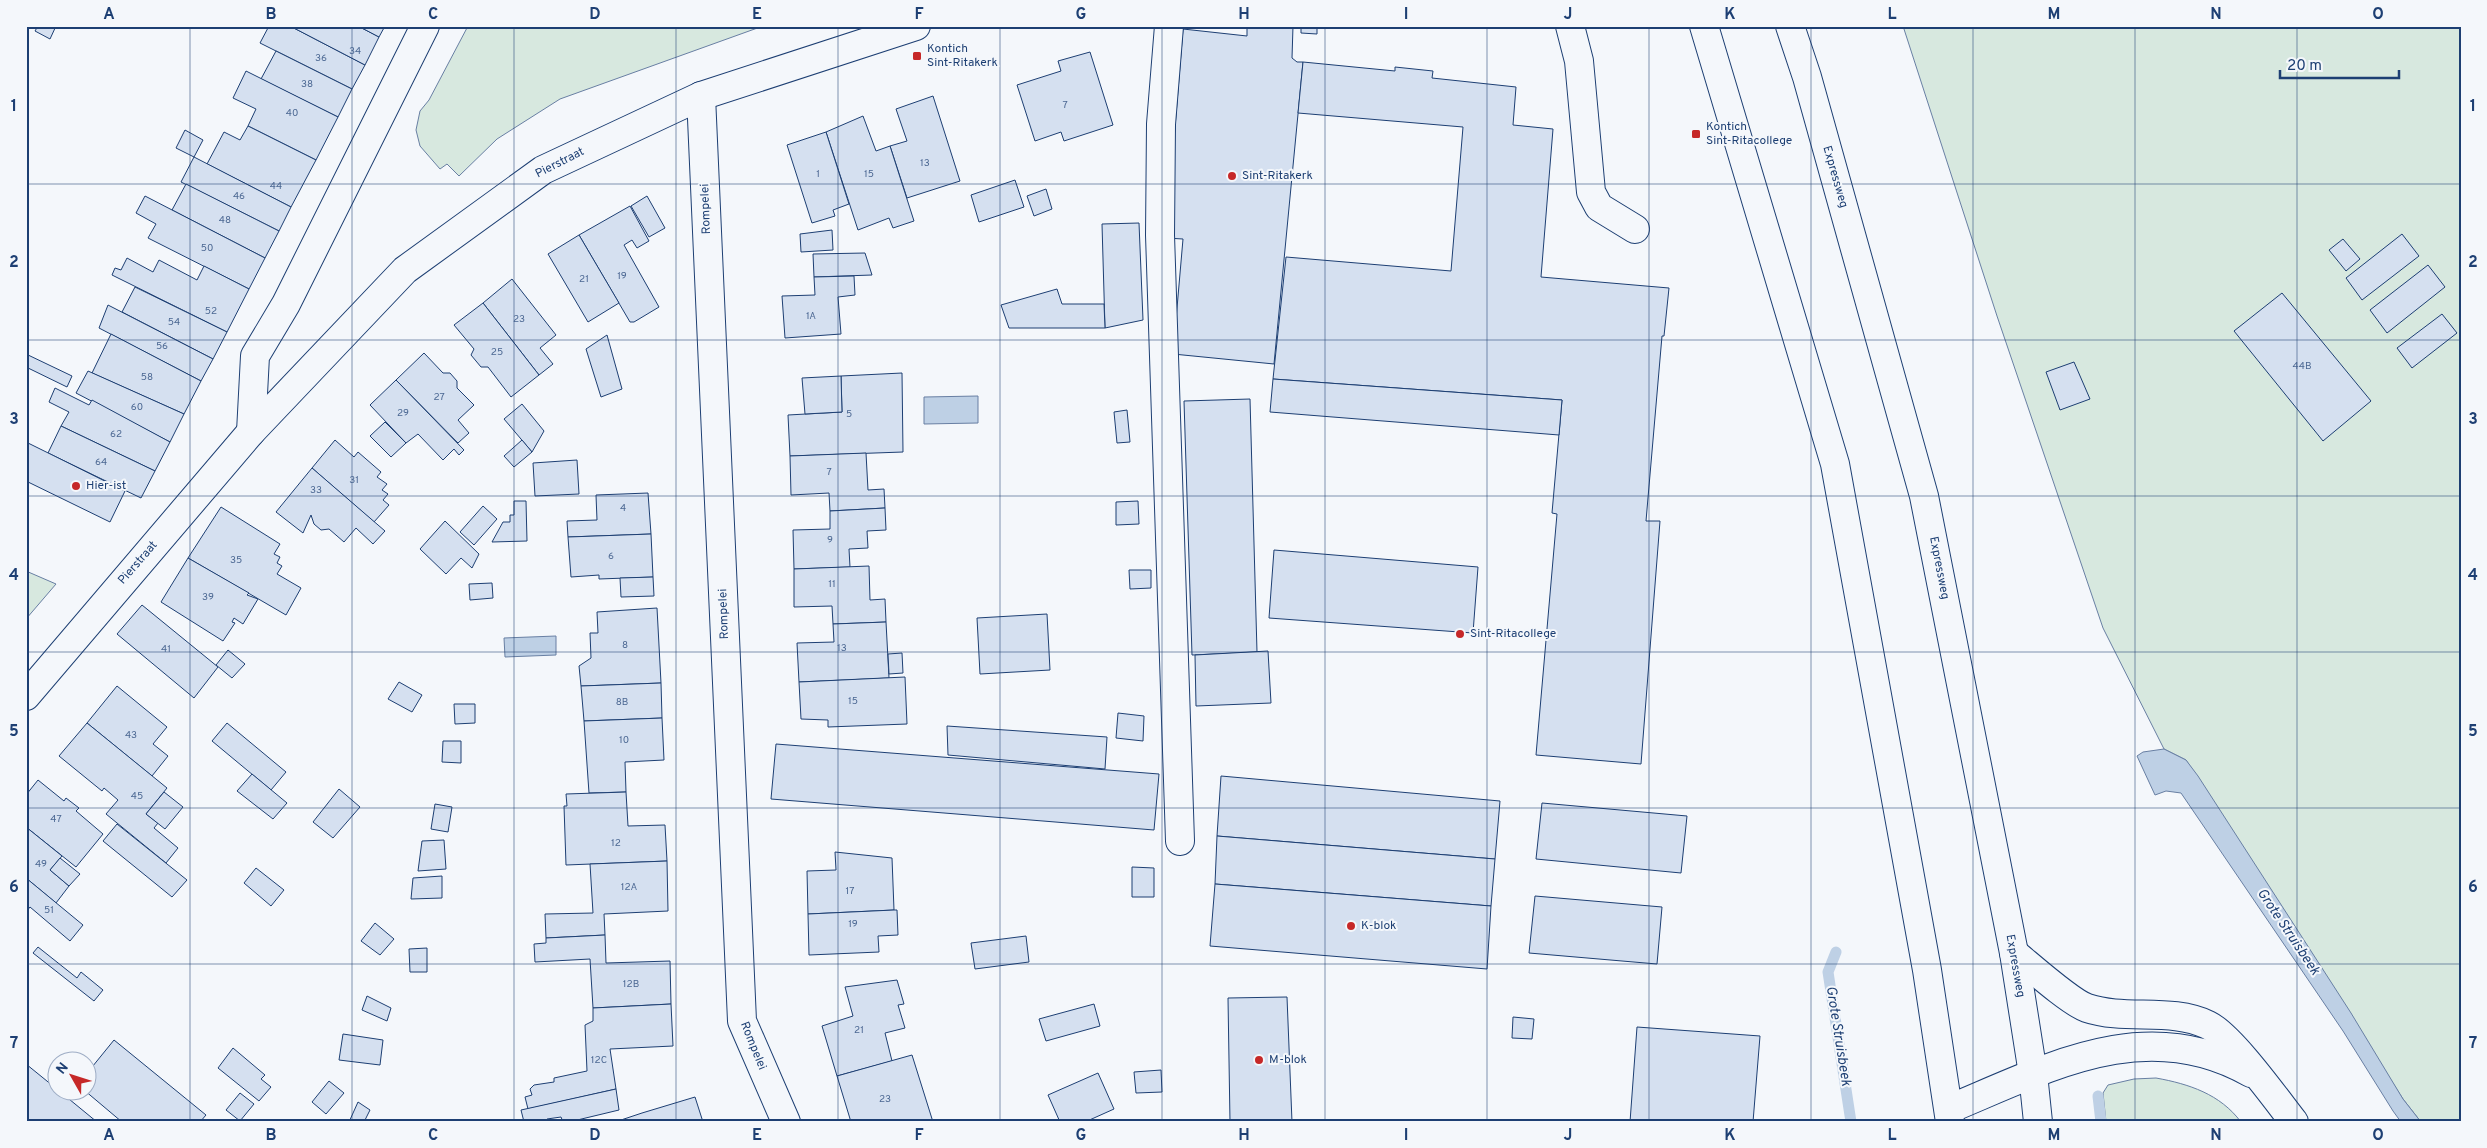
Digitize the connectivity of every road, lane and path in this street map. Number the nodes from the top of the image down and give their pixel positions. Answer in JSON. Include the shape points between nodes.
{"nodes":[{"id":1,"x":426,"y":26,"type":"edge"},
{"id":2,"x":916,"y":26,"type":"edge"},
{"id":3,"x":1169,"y":26,"type":"edge"},
{"id":4,"x":1570,"y":26,"type":"edge"},
{"id":5,"x":1704,"y":26,"type":"edge"},
{"id":6,"x":1790,"y":26,"type":"edge"},
{"id":7,"x":702,"y":96,"type":"junction"},
{"id":8,"x":1635,"y":229,"type":"dead end"},
{"id":9,"x":251,"y":432,"type":"junction"},
{"id":10,"x":26,"y":696,"type":"edge"},
{"id":11,"x":1180,"y":841,"type":"dead end"},
{"id":12,"x":2014,"y":953,"type":"junction"},
{"id":13,"x":2033,"y":1074,"type":"junction"},
{"id":14,"x":2258,"y":1078,"type":"junction"},
{"id":15,"x":1949,"y":1116,"type":"edge"},
{"id":16,"x":786,"y":1122,"type":"edge"},
{"id":17,"x":2038,"y":1122,"type":"edge"},
{"id":18,"x":2294,"y":1122,"type":"edge"}],
"edges":[{"from":1,"to":9,"type":"main road","via":[[286,304],[255,356]]},
{"from":2,"to":7,"type":"main road","name":"Pierstraat"},
{"from":3,"to":11,"type":"main road","via":[[1162,124],[1160,244]]},
{"from":4,"to":8,"type":"main road","via":[[1579,61],[1591,192],[1599,208]]},
{"from":5,"to":15,"type":"main road","via":[[1835,464],[1927,970]]},
{"from":6,"to":12,"type":"main road","name":"Expressweg","via":[[1924,496]]},
{"from":7,"to":9,"type":"main road","name":"Pierstraat","via":[[543,170],[404,270]]},
{"from":7,"to":16,"type":"main road","name":"Rompelei","via":[[742,1021]]},
{"from":9,"to":10,"type":"main road","name":"Pierstraat"},
{"from":12,"to":13,"type":"main road","name":"Expressweg"},
{"from":12,"to":14,"type":"main road","via":[[2088,1008],[2182,1018],[2209,1025],[2227,1039]]},
{"from":13,"to":14,"type":"main road","via":[[2100,1052],[2148,1046],[2184,1049],[2218,1057]]},
{"from":13,"to":15,"type":"main road"},
{"from":13,"to":17,"type":"main road","name":"Expressweg"},
{"from":14,"to":18,"type":"main road"}]}
